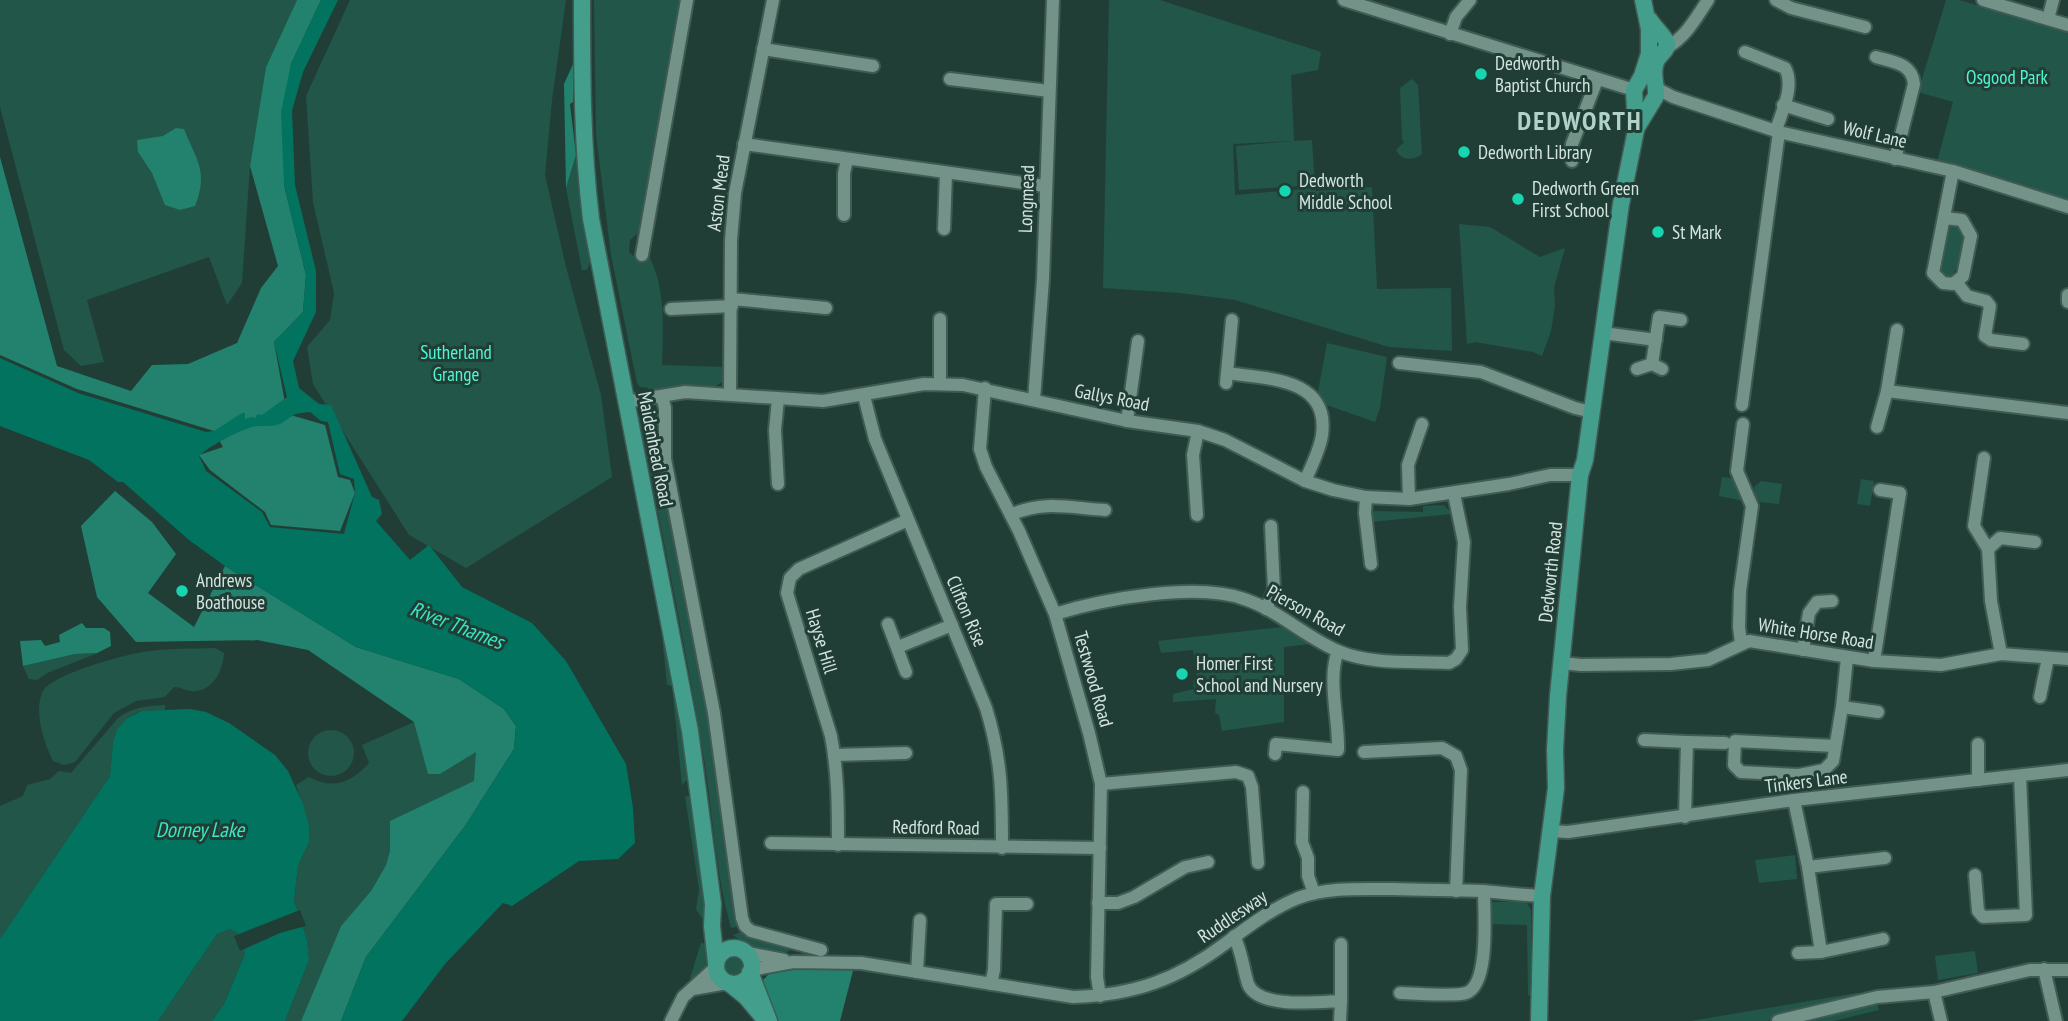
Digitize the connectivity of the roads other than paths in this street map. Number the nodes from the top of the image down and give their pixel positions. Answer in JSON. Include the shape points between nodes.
{"nodes":[{"id":1,"x":583,"y":0,"type":"edge"},
{"id":2,"x":687,"y":0,"type":"edge"},
{"id":3,"x":773,"y":0,"type":"edge"},
{"id":4,"x":1053,"y":0,"type":"edge"},
{"id":5,"x":1344,"y":0,"type":"edge"},
{"id":6,"x":1470,"y":0,"type":"edge"},
{"id":7,"x":1708,"y":0,"type":"edge"},
{"id":8,"x":1776,"y":0,"type":"edge"},
{"id":9,"x":1983,"y":0,"type":"edge"},
{"id":10,"x":2053,"y":0,"type":"edge"},
{"id":11,"x":1645,"y":7,"type":"edge"},
{"id":12,"x":2048,"y":19,"type":"junction"},
{"id":13,"x":2068,"y":26,"type":"edge"},
{"id":14,"x":1865,"y":27,"type":"dead end"},
{"id":15,"x":1450,"y":34,"type":"junction"},
{"id":16,"x":1658,"y":43,"type":"junction"},
{"id":17,"x":764,"y":49,"type":"junction"},
{"id":18,"x":1745,"y":52,"type":"dead end"},
{"id":19,"x":1876,"y":57,"type":"dead end"},
{"id":20,"x":873,"y":66,"type":"dead end"},
{"id":21,"x":950,"y":78,"type":"dead end"},
{"id":22,"x":1597,"y":80,"type":"junction"},
{"id":23,"x":1049,"y":91,"type":"junction"},
{"id":24,"x":1646,"y":92,"type":"junction"},
{"id":25,"x":1783,"y":105,"type":"junction"},
{"id":26,"x":1828,"y":119,"type":"dead end"},
{"id":27,"x":1778,"y":131,"type":"junction"},
{"id":28,"x":744,"y":144,"type":"junction"},
{"id":29,"x":1895,"y":159,"type":"junction"},
{"id":30,"x":847,"y":160,"type":"junction"},
{"id":31,"x":1572,"y":161,"type":"dead end"},
{"id":32,"x":1953,"y":171,"type":"junction"},
{"id":33,"x":946,"y":173,"type":"junction"},
{"id":34,"x":1045,"y":186,"type":"junction"},
{"id":35,"x":2068,"y":207,"type":"edge"},
{"id":36,"x":844,"y":215,"type":"dead end"},
{"id":37,"x":1945,"y":218,"type":"junction"},
{"id":38,"x":944,"y":230,"type":"dead end"},
{"id":39,"x":641,"y":250,"type":"dead end"},
{"id":40,"x":1956,"y":282,"type":"junction"},
{"id":41,"x":2068,"y":295,"type":"edge"},
{"id":42,"x":2068,"y":302,"type":"edge"},
{"id":43,"x":732,"y":303,"type":"junction"},
{"id":44,"x":826,"y":308,"type":"dead end"},
{"id":45,"x":679,"y":311,"type":"dead end"},
{"id":46,"x":940,"y":319,"type":"dead end"},
{"id":47,"x":1681,"y":320,"type":"dead end"},
{"id":48,"x":1233,"y":329,"type":"dead end"},
{"id":49,"x":1897,"y":330,"type":"dead end"},
{"id":50,"x":1603,"y":333,"type":"junction"},
{"id":51,"x":1656,"y":340,"type":"junction"},
{"id":52,"x":1138,"y":341,"type":"dead end"},
{"id":53,"x":2023,"y":344,"type":"dead end"},
{"id":54,"x":1399,"y":363,"type":"dead end"},
{"id":55,"x":1637,"y":369,"type":"dead end"},
{"id":56,"x":940,"y":383,"type":"junction"},
{"id":57,"x":985,"y":388,"type":"junction"},
{"id":58,"x":1887,"y":391,"type":"junction"},
{"id":59,"x":730,"y":394,"type":"junction"},
{"id":60,"x":662,"y":396,"type":"junction"},
{"id":61,"x":864,"y":396,"type":"junction"},
{"id":62,"x":778,"y":399,"type":"junction"},
{"id":63,"x":1034,"y":400,"type":"junction"},
{"id":64,"x":625,"y":402,"type":"junction"},
{"id":65,"x":1742,"y":405,"type":"dead end"},
{"id":66,"x":1592,"y":412,"type":"junction"},
{"id":67,"x":2068,"y":412,"type":"edge"},
{"id":68,"x":1127,"y":421,"type":"junction"},
{"id":69,"x":1421,"y":424,"type":"dead end"},
{"id":70,"x":1743,"y":424,"type":"dead end"},
{"id":71,"x":1877,"y":427,"type":"dead end"},
{"id":72,"x":1198,"y":431,"type":"junction"},
{"id":73,"x":1983,"y":458,"type":"dead end"},
{"id":74,"x":1580,"y":475,"type":"junction"},
{"id":75,"x":1305,"y":481,"type":"junction"},
{"id":76,"x":778,"y":484,"type":"dead end"},
{"id":77,"x":1880,"y":490,"type":"dead end"},
{"id":78,"x":1454,"y":494,"type":"junction"},
{"id":79,"x":1366,"y":497,"type":"junction"},
{"id":80,"x":1409,"y":499,"type":"junction"},
{"id":81,"x":1098,"y":507,"type":"dead end"},
{"id":82,"x":1011,"y":515,"type":"junction"},
{"id":83,"x":1197,"y":515,"type":"dead end"},
{"id":84,"x":908,"y":520,"type":"junction"},
{"id":85,"x":1271,"y":526,"type":"dead end"},
{"id":86,"x":2035,"y":542,"type":"dead end"},
{"id":87,"x":1988,"y":549,"type":"junction"},
{"id":88,"x":1371,"y":564,"type":"dead end"},
{"id":89,"x":1832,"y":601,"type":"dead end"},
{"id":90,"x":1266,"y":609,"type":"junction"},
{"id":91,"x":1055,"y":614,"type":"junction"},
{"id":92,"x":888,"y":624,"type":"dead end"},
{"id":93,"x":951,"y":625,"type":"junction"},
{"id":94,"x":1741,"y":643,"type":"junction"},
{"id":95,"x":898,"y":648,"type":"junction"},
{"id":96,"x":1802,"y":650,"type":"junction"},
{"id":97,"x":1338,"y":651,"type":"junction"},
{"id":98,"x":2001,"y":654,"type":"junction"},
{"id":99,"x":1847,"y":658,"type":"junction"},
{"id":100,"x":2048,"y":658,"type":"junction"},
{"id":101,"x":2068,"y":659,"type":"edge"},
{"id":102,"x":1874,"y":661,"type":"junction"},
{"id":103,"x":1562,"y":663,"type":"junction"},
{"id":104,"x":906,"y":672,"type":"dead end"},
{"id":105,"x":2040,"y":697,"type":"dead end"},
{"id":106,"x":1842,"y":707,"type":"junction"},
{"id":107,"x":1878,"y":712,"type":"dead end"},
{"id":108,"x":1644,"y":740,"type":"dead end"},
{"id":109,"x":1687,"y":742,"type":"junction"},
{"id":110,"x":1725,"y":743,"type":"dead end"},
{"id":111,"x":1978,"y":744,"type":"dead end"},
{"id":112,"x":1835,"y":746,"type":"junction"},
{"id":113,"x":902,"y":750,"type":"dead end"},
{"id":114,"x":1275,"y":754,"type":"dead end"},
{"id":115,"x":1370,"y":754,"type":"dead end"},
{"id":116,"x":834,"y":755,"type":"junction"},
{"id":117,"x":2068,"y":770,"type":"edge"},
{"id":118,"x":2021,"y":776,"type":"junction"},
{"id":119,"x":1978,"y":780,"type":"junction"},
{"id":120,"x":1101,"y":784,"type":"junction"},
{"id":121,"x":1303,"y":792,"type":"dead end"},
{"id":122,"x":1794,"y":800,"type":"junction"},
{"id":123,"x":1685,"y":817,"type":"junction"},
{"id":124,"x":1550,"y":831,"type":"junction"},
{"id":125,"x":771,"y":843,"type":"dead end"},
{"id":126,"x":838,"y":845,"type":"junction"},
{"id":127,"x":1002,"y":848,"type":"junction"},
{"id":128,"x":1100,"y":848,"type":"junction"},
{"id":129,"x":1885,"y":858,"type":"dead end"},
{"id":130,"x":1258,"y":863,"type":"dead end"},
{"id":131,"x":1204,"y":865,"type":"dead end"},
{"id":132,"x":1808,"y":867,"type":"junction"},
{"id":133,"x":1975,"y":875,"type":"dead end"},
{"id":134,"x":1456,"y":891,"type":"junction"},
{"id":135,"x":1485,"y":891,"type":"junction"},
{"id":136,"x":1314,"y":893,"type":"junction"},
{"id":137,"x":1542,"y":896,"type":"junction"},
{"id":138,"x":1098,"y":903,"type":"junction"},
{"id":139,"x":713,"y":904,"type":"junction"},
{"id":140,"x":1027,"y":904,"type":"dead end"},
{"id":141,"x":923,"y":926,"type":"dead end"},
{"id":142,"x":1234,"y":936,"type":"junction"},
{"id":143,"x":1883,"y":939,"type":"dead end"},
{"id":144,"x":794,"y":943,"type":"junction"},
{"id":145,"x":821,"y":950,"type":"dead end"},
{"id":146,"x":1338,"y":950,"type":"dead end"},
{"id":147,"x":742,"y":951,"type":"junction"},
{"id":148,"x":1821,"y":951,"type":"junction"},
{"id":149,"x":1798,"y":953,"type":"dead end"},
{"id":150,"x":793,"y":962,"type":"junction"},
{"id":151,"x":716,"y":965,"type":"junction"},
{"id":152,"x":2044,"y":970,"type":"junction"},
{"id":153,"x":2068,"y":970,"type":"edge"},
{"id":154,"x":750,"y":971,"type":"junction"},
{"id":155,"x":917,"y":972,"type":"junction"},
{"id":156,"x":728,"y":983,"type":"junction"},
{"id":157,"x":991,"y":984,"type":"junction"},
{"id":158,"x":691,"y":990,"type":"junction"},
{"id":159,"x":1405,"y":990,"type":"dead end"},
{"id":160,"x":1934,"y":992,"type":"junction"},
{"id":161,"x":1100,"y":996,"type":"junction"},
{"id":162,"x":1340,"y":1001,"type":"junction"},
{"id":163,"x":1792,"y":1019,"type":"edge"},
{"id":164,"x":671,"y":1021,"type":"edge"},
{"id":165,"x":767,"y":1021,"type":"edge"},
{"id":166,"x":1340,"y":1021,"type":"edge"},
{"id":167,"x":1539,"y":1021,"type":"edge"},
{"id":168,"x":1778,"y":1021,"type":"edge"},
{"id":169,"x":1941,"y":1021,"type":"edge"},
{"id":170,"x":2056,"y":1021,"type":"edge"}],
"edges":[{"from":1,"to":64,"type":"main road","name":"Maidenhead Road","via":[[584,163]]},
{"from":2,"to":39,"type":"street"},
{"from":3,"to":17,"type":"street","name":"Aston Mead"},
{"from":4,"to":23,"type":"street","name":"Longmead"},
{"from":5,"to":15,"type":"street","name":"Wolf Lane"},
{"from":6,"to":15,"type":"street"},
{"from":7,"to":16,"type":"street","via":[[1683,35]]},
{"from":8,"to":14,"type":"street"},
{"from":9,"to":12,"type":"street"},
{"from":10,"to":12,"type":"street"},
{"from":11,"to":16,"type":"main road","name":"Dedworth Road"},
{"from":12,"to":13,"type":"street"},
{"from":15,"to":22,"type":"street","name":"Wolf Lane"},
{"from":16,"to":24,"type":"main road","name":"Dedworth Road"},
{"from":17,"to":20,"type":"street"},
{"from":17,"to":28,"type":"street","name":"Aston Mead"},
{"from":18,"to":25,"type":"street","via":[[1785,68],[1789,87]]},
{"from":19,"to":29,"type":"street","via":[[1908,67],[1913,74]]},
{"from":21,"to":23,"type":"street"},
{"from":22,"to":24,"type":"street","name":"Wolf Lane"},
{"from":22,"to":31,"type":"street","via":[[1572,144]]},
{"from":23,"to":34,"type":"street","name":"Longmead"},
{"from":24,"to":27,"type":"street","name":"Wolf Lane"},
{"from":24,"to":50,"type":"main road","name":"Dedworth Road","via":[[1621,204]]},
{"from":25,"to":26,"type":"street"},
{"from":25,"to":27,"type":"street"},
{"from":27,"to":29,"type":"street","name":"Wolf Lane"},
{"from":27,"to":65,"type":"street"},
{"from":28,"to":30,"type":"street"},
{"from":28,"to":43,"type":"street","name":"Aston Mead","via":[[732,229]]},
{"from":29,"to":32,"type":"street","name":"Wolf Lane"},
{"from":30,"to":33,"type":"street"},
{"from":30,"to":36,"type":"street"},
{"from":32,"to":35,"type":"street","name":"Wolf Lane"},
{"from":32,"to":37,"type":"street"},
{"from":33,"to":34,"type":"street"},
{"from":33,"to":38,"type":"street"},
{"from":34,"to":63,"type":"street","name":"Longmead"},
{"from":37,"to":40,"type":"street","via":[[1933,273],[1943,283]]},
{"from":37,"to":40,"type":"street","via":[[1962,220],[1971,236],[1963,276]]},
{"from":40,"to":53,"type":"street","via":[[1967,296],[1990,306],[1985,336]]},
{"from":41,"to":42,"type":"street"},
{"from":43,"to":44,"type":"street"},
{"from":43,"to":45,"type":"street"},
{"from":43,"to":59,"type":"street","name":"Aston Mead"},
{"from":46,"to":56,"type":"street"},
{"from":47,"to":51,"type":"street","via":[[1659,317]]},
{"from":48,"to":75,"type":"street","via":[[1226,378],[1296,384],[1315,399],[1322,417],[1322,436]]},
{"from":49,"to":58,"type":"street"},
{"from":50,"to":51,"type":"street"},
{"from":50,"to":66,"type":"main road","name":"Dedworth Road"},
{"from":51,"to":55,"type":"street","via":[[1657,366]]},
{"from":52,"to":68,"type":"street"},
{"from":54,"to":66,"type":"street","via":[[1481,372]]},
{"from":56,"to":57,"type":"street","name":"Gallys Road"},
{"from":56,"to":61,"type":"street","name":"Gallys Road"},
{"from":57,"to":63,"type":"street","name":"Gallys Road"},
{"from":57,"to":82,"type":"street","name":"Testwood Road","via":[[980,449]]},
{"from":58,"to":67,"type":"street"},
{"from":58,"to":71,"type":"street"},
{"from":59,"to":60,"type":"street","name":"Gallys Road"},
{"from":59,"to":62,"type":"street","name":"Gallys Road"},
{"from":60,"to":64,"type":"street","name":"Gallys Road"},
{"from":60,"to":144,"type":"street","name":"Maidenhead Road","via":[[665,459],[714,713],[742,918],[751,931]]},
{"from":61,"to":62,"type":"street","name":"Gallys Road","via":[[823,401]]},
{"from":61,"to":84,"type":"street","name":"Clifton Rise","via":[[874,439]]},
{"from":62,"to":76,"type":"street"},
{"from":63,"to":68,"type":"street","name":"Gallys Road"},
{"from":64,"to":139,"type":"main road","name":"Maidenhead Road","via":[[696,764]]},
{"from":66,"to":74,"type":"main road","name":"Dedworth Road"},
{"from":68,"to":72,"type":"street","name":"Gallys Road"},
{"from":69,"to":80,"type":"street","via":[[1408,465]]},
{"from":70,"to":94,"type":"street","via":[[1737,471],[1752,506],[1741,591]]},
{"from":72,"to":75,"type":"street","name":"Gallys Road"},
{"from":72,"to":83,"type":"street","via":[[1193,454]]},
{"from":73,"to":87,"type":"street","via":[[1974,526]]},
{"from":74,"to":78,"type":"street","name":"Gallys Road","via":[[1550,475]]},
{"from":74,"to":103,"type":"main road","name":"Dedworth Road"},
{"from":75,"to":79,"type":"street","name":"Gallys Road"},
{"from":77,"to":102,"type":"street","via":[[1900,493]]},
{"from":78,"to":80,"type":"street","name":"Gallys Road"},
{"from":78,"to":97,"type":"street","name":"Pierson Road","via":[[1464,542],[1462,650],[1456,659],[1449,663],[1362,658]]},
{"from":79,"to":80,"type":"street","name":"Gallys Road"},
{"from":79,"to":88,"type":"street"},
{"from":81,"to":82,"type":"street","via":[[1039,505]]},
{"from":82,"to":91,"type":"street","name":"Testwood Road"},
{"from":84,"to":93,"type":"street","name":"Clifton Rise"},
{"from":84,"to":116,"type":"street","name":"Hayse Hill","via":[[799,569],[790,578],[787,593]]},
{"from":85,"to":90,"type":"street","via":[[1274,590]]},
{"from":86,"to":87,"type":"street","via":[[2000,538]]},
{"from":87,"to":98,"type":"street"},
{"from":89,"to":96,"type":"street","via":[[1817,602],[1809,613]]},
{"from":90,"to":91,"type":"street","name":"Pierson Road","via":[[1244,598],[1205,592],[1091,603]]},
{"from":90,"to":97,"type":"street","name":"Pierson Road"},
{"from":91,"to":120,"type":"street","name":"Testwood Road"},
{"from":92,"to":95,"type":"street"},
{"from":93,"to":95,"type":"street"},
{"from":93,"to":127,"type":"street","name":"Clifton Rise","via":[[997,742]]},
{"from":94,"to":96,"type":"street","name":"White Horse Road"},
{"from":94,"to":103,"type":"street","name":"White Horse Road","via":[[1708,660]]},
{"from":95,"to":104,"type":"street"},
{"from":96,"to":99,"type":"street","name":"White Horse Road"},
{"from":97,"to":114,"type":"street","via":[[1333,663],[1338,750],[1276,744]]},
{"from":98,"to":100,"type":"street","name":"White Horse Road"},
{"from":98,"to":102,"type":"street","name":"White Horse Road","via":[[1941,665]]},
{"from":99,"to":102,"type":"street","name":"White Horse Road"},
{"from":99,"to":106,"type":"street"},
{"from":100,"to":101,"type":"street","name":"White Horse Road"},
{"from":100,"to":105,"type":"street"},
{"from":103,"to":124,"type":"main road","name":"Dedworth Road"},
{"from":106,"to":107,"type":"street"},
{"from":106,"to":112,"type":"street"},
{"from":108,"to":109,"type":"street"},
{"from":109,"to":110,"type":"street"},
{"from":109,"to":123,"type":"street"},
{"from":111,"to":119,"type":"street"},
{"from":112,"to":112,"type":"street","via":[[1832,761],[1824,770],[1799,775],[1741,772],[1734,765],[1735,741]]},
{"from":113,"to":116,"type":"street"},
{"from":115,"to":134,"type":"street","via":[[1442,748],[1455,756],[1461,770]]},
{"from":116,"to":126,"type":"street","name":"Hayse Hill"},
{"from":117,"to":118,"type":"street","name":"Tinkers Lane"},
{"from":118,"to":119,"type":"street","name":"Tinkers Lane"},
{"from":118,"to":133,"type":"street","via":[[2026,915],[1983,917],[1978,911]]},
{"from":119,"to":122,"type":"street","name":"Tinkers Lane"},
{"from":120,"to":128,"type":"street","name":"Testwood Road"},
{"from":120,"to":130,"type":"street","via":[[1236,772],[1248,776]]},
{"from":121,"to":136,"type":"street","via":[[1296,807]]},
{"from":122,"to":123,"type":"street","name":"Tinkers Lane"},
{"from":122,"to":132,"type":"street"},
{"from":123,"to":124,"type":"street","name":"Tinkers Lane"},
{"from":124,"to":137,"type":"main road","name":"Dedworth Road"},
{"from":125,"to":126,"type":"street","name":"Redford Road"},
{"from":126,"to":127,"type":"street","name":"Redford Road"},
{"from":127,"to":128,"type":"street","name":"Redford Road"},
{"from":128,"to":138,"type":"street","name":"Testwood Road"},
{"from":129,"to":132,"type":"street"},
{"from":131,"to":138,"type":"street","via":[[1185,867],[1118,903]]},
{"from":132,"to":148,"type":"street"},
{"from":134,"to":135,"type":"street","name":"Ruddlesway"},
{"from":134,"to":136,"type":"street","name":"Ruddlesway"},
{"from":135,"to":137,"type":"street","name":"Ruddlesway"},
{"from":135,"to":159,"type":"street","via":[[1482,972],[1477,985],[1465,994]]},
{"from":136,"to":142,"type":"street","name":"Ruddlesway","via":[[1267,914]]},
{"from":137,"to":167,"type":"main road","name":"Dedworth Road"},
{"from":138,"to":161,"type":"street","name":"Testwood Road"},
{"from":139,"to":147,"type":"main road","name":"Maidenhead Road","via":[[724,930]]},
{"from":139,"to":151,"type":"main road","name":"Maidenhead Road"},
{"from":140,"to":157,"type":"street","via":[[996,904]]},
{"from":141,"to":155,"type":"street"},
{"from":142,"to":161,"type":"street","name":"Ruddlesway","via":[[1184,972],[1131,991]]},
{"from":142,"to":162,"type":"street","via":[[1256,995],[1269,1000]]},
{"from":143,"to":148,"type":"street"},
{"from":144,"to":145,"type":"street","name":"Maidenhead Road"},
{"from":144,"to":150,"type":"street"},
{"from":146,"to":162,"type":"street"},
{"from":147,"to":150,"type":"street","name":"Ruddlesway"},
{"from":147,"to":151,"type":"main road","via":[[726,951]]},
{"from":147,"to":154,"type":"main road","via":[[750,960]]},
{"from":148,"to":149,"type":"street"},
{"from":150,"to":154,"type":"street","name":"Ruddlesway"},
{"from":150,"to":155,"type":"street","name":"Ruddlesway","via":[[861,962]]},
{"from":151,"to":156,"type":"main road","via":[[719,976]]},
{"from":151,"to":158,"type":"street"},
{"from":152,"to":153,"type":"street"},
{"from":152,"to":160,"type":"street"},
{"from":152,"to":170,"type":"street"},
{"from":154,"to":156,"type":"main road","via":[[744,981]]},
{"from":154,"to":165,"type":"main road"},
{"from":155,"to":157,"type":"street","name":"Ruddlesway"},
{"from":156,"to":158,"type":"street"},
{"from":156,"to":165,"type":"main road"},
{"from":157,"to":161,"type":"street","name":"Ruddlesway","via":[[1073,997]]},
{"from":158,"to":164,"type":"street"},
{"from":160,"to":163,"type":"street","via":[[1877,997]]},
{"from":160,"to":169,"type":"street"},
{"from":162,"to":166,"type":"street"},
{"from":163,"to":168,"type":"street"}]}
